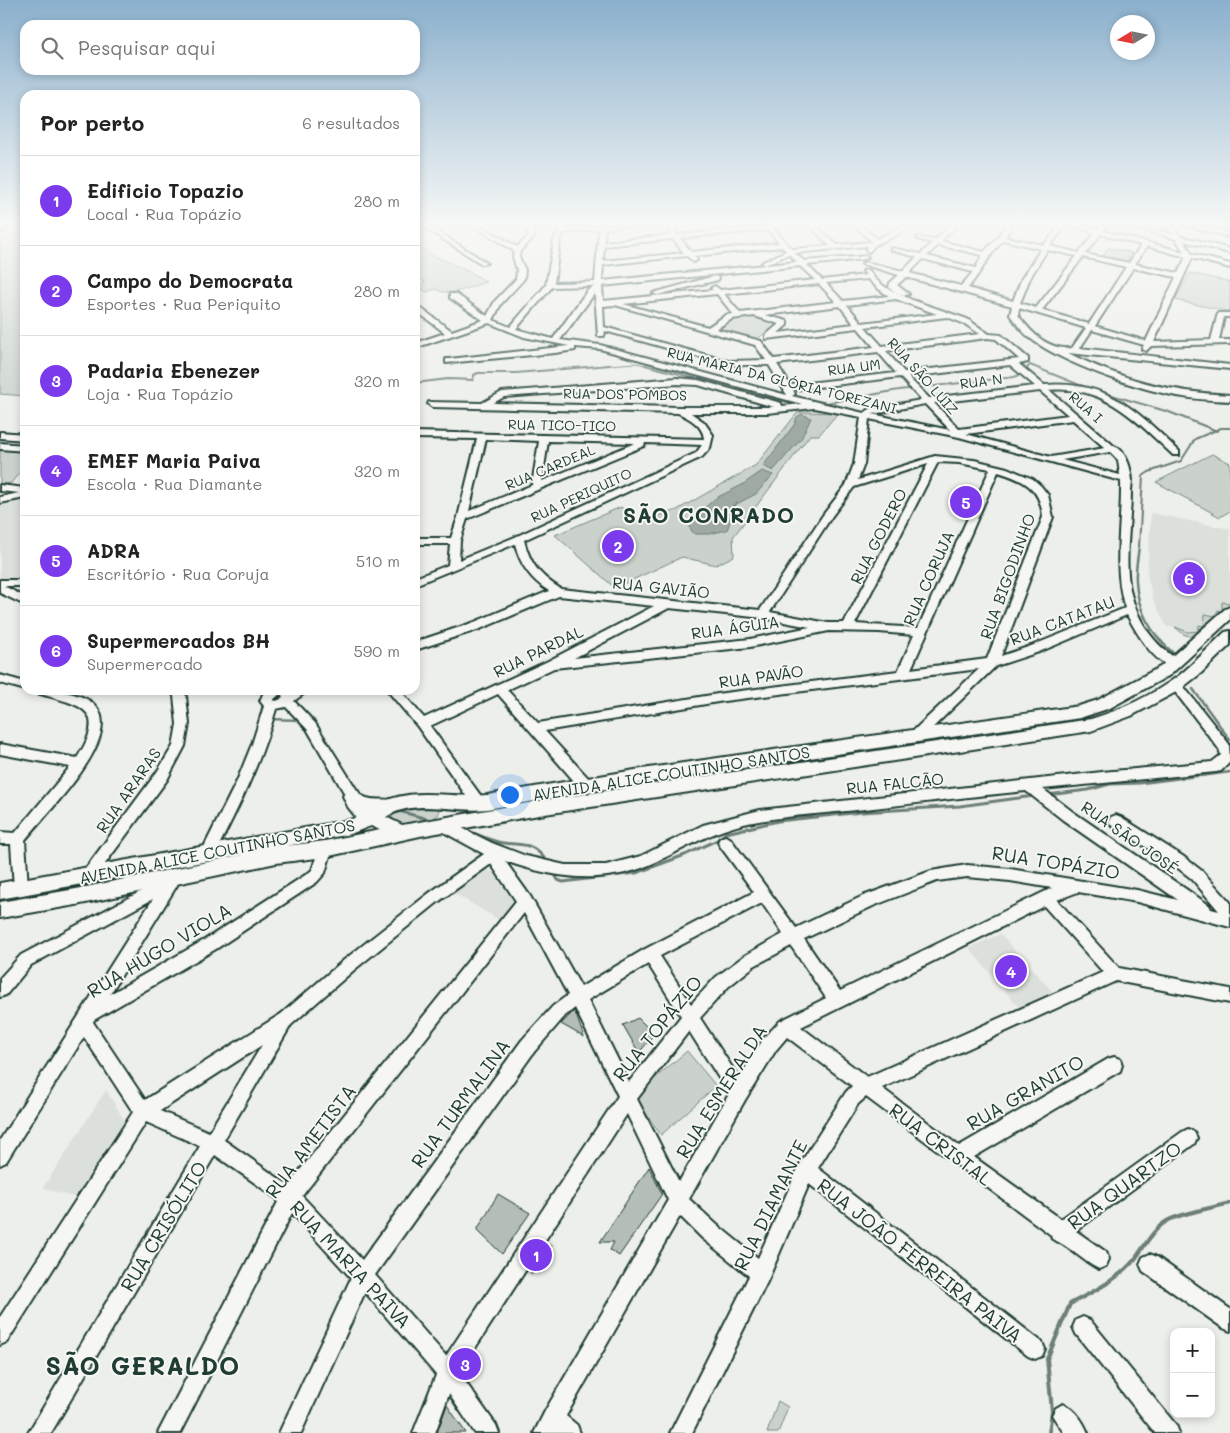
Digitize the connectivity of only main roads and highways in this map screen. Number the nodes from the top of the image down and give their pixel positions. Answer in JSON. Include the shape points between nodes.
{"nodes":[{"id":1,"x":1230,"y":612,"type":"edge"},
{"id":2,"x":1230,"y":636,"type":"edge"},
{"id":3,"x":441,"y":800,"type":"junction"},
{"id":4,"x":393,"y":805,"type":"junction"},
{"id":5,"x":372,"y":817,"type":"junction"},
{"id":6,"x":442,"y":826,"type":"junction"},
{"id":7,"x":350,"y":827,"type":"junction"},
{"id":8,"x":397,"y":831,"type":"junction"},
{"id":9,"x":0,"y":891,"type":"edge"},
{"id":10,"x":0,"y":910,"type":"edge"}],
"edges":[{"from":1,"to":3,"type":"main road","name":"AVENIDA ALICE COUTINHO SANTOS","via":[[1158,676],[1089,710],[479,803],[459,804]]},
{"from":2,"to":6,"type":"main road","name":"AVENIDA ALICE COUTINHO SANTOS","via":[[1176,685],[1110,719],[1091,725],[594,799]]},
{"from":3,"to":4,"type":"main road","name":"AVENIDA ALICE COUTINHO SANTOS","via":[[411,800]]},
{"from":3,"to":6,"type":"main road","via":[[447,813]]},
{"from":4,"to":5,"type":"main road","name":"AVENIDA ALICE COUTINHO SANTOS"},
{"from":4,"to":8,"type":"main road","via":[[388,816]]},
{"from":5,"to":7,"type":"main road","name":"AVENIDA ALICE COUTINHO SANTOS"},
{"from":5,"to":7,"type":"main road","via":[[353,801],[356,817]]},
{"from":5,"to":8,"type":"main road"},
{"from":6,"to":8,"type":"main road","name":"AVENIDA ALICE COUTINHO SANTOS"},
{"from":7,"to":9,"type":"main road","name":"AVENIDA ALICE COUTINHO SANTOS"},
{"from":8,"to":10,"type":"main road","name":"AVENIDA ALICE COUTINHO SANTOS","via":[[325,849],[276,855],[173,879]]}]}
